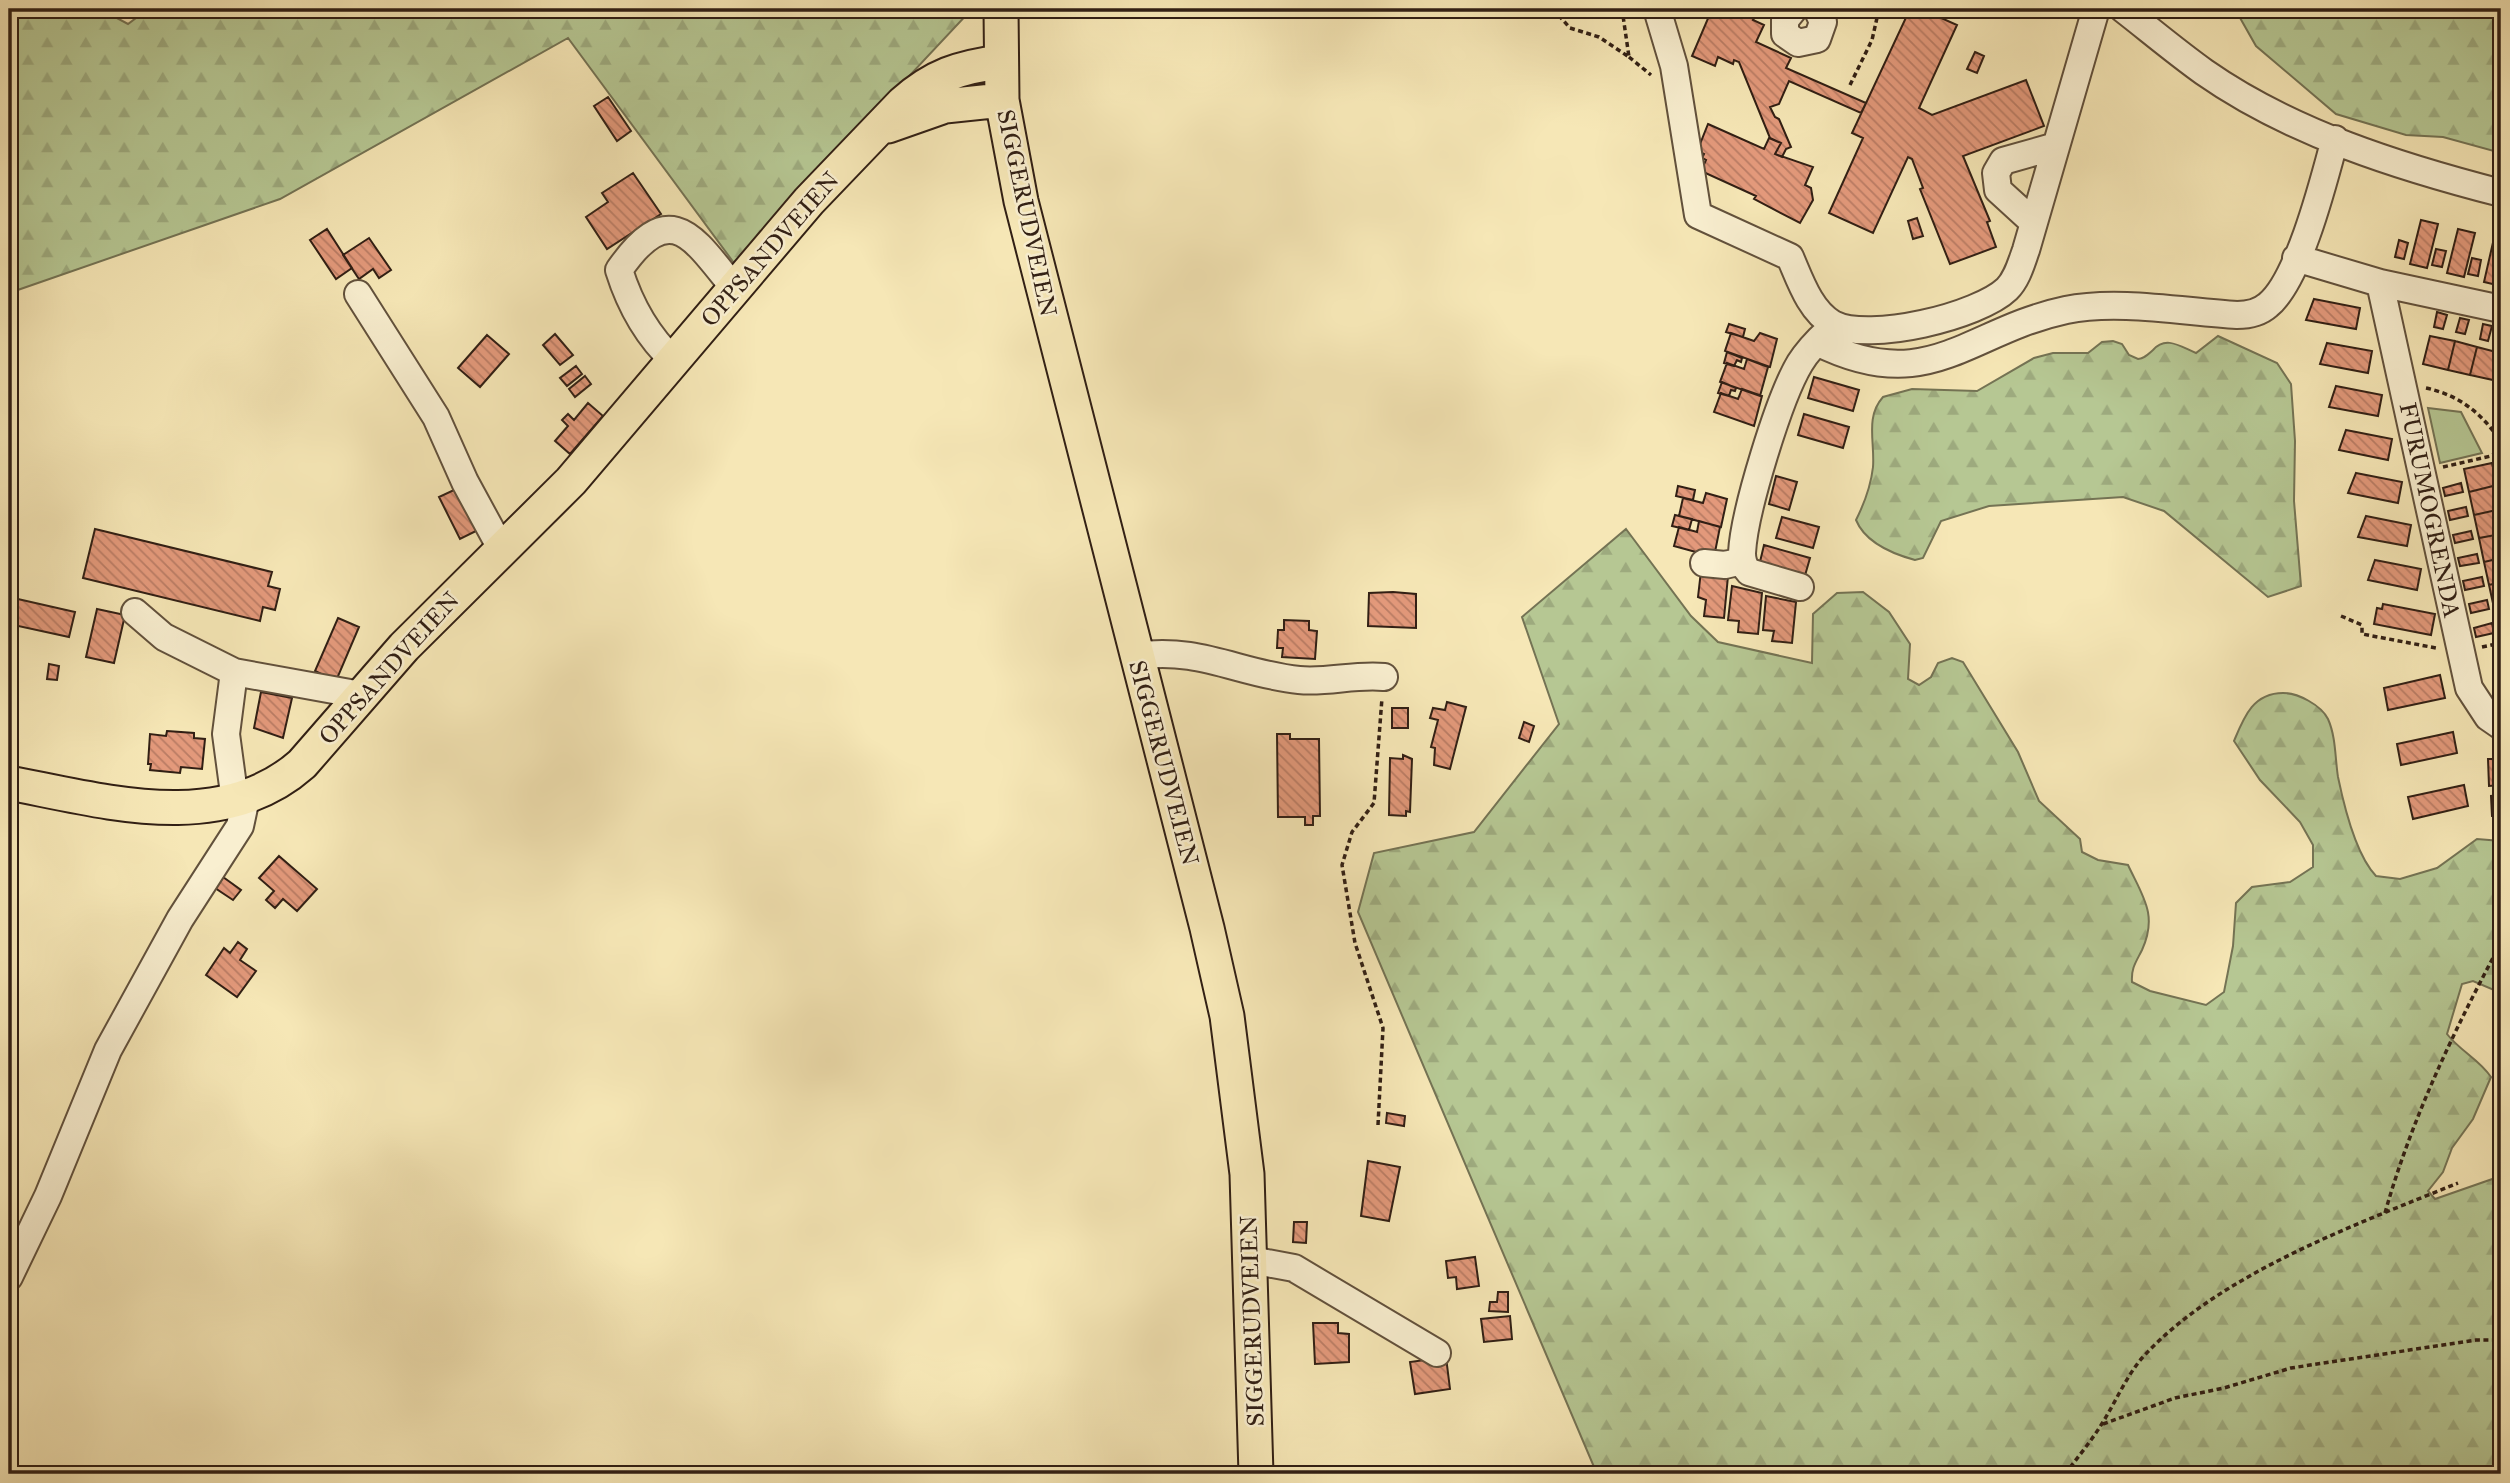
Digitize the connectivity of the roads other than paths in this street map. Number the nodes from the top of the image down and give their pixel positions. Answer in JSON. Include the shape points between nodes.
{"nodes":[{"id":1,"x":1001,"y":9,"type":"edge"},
{"id":2,"x":1657,"y":9,"type":"edge"},
{"id":3,"x":1794,"y":9,"type":"edge"},
{"id":4,"x":1817,"y":9,"type":"edge"},
{"id":5,"x":2096,"y":9,"type":"edge"},
{"id":6,"x":2123,"y":9,"type":"edge"},
{"id":7,"x":1000,"y":62,"type":"junction"},
{"id":8,"x":1002,"y":100,"type":"junction"},
{"id":9,"x":882,"y":128,"type":"junction"},
{"id":10,"x":2335,"y":139,"type":"junction"},
{"id":11,"x":2056,"y":146,"type":"junction"},
{"id":12,"x":2501,"y":193,"type":"edge"},
{"id":13,"x":2034,"y":222,"type":"junction"},
{"id":14,"x":2296,"y":258,"type":"junction"},
{"id":15,"x":2380,"y":283,"type":"junction"},
{"id":16,"x":735,"y":289,"type":"junction"},
{"id":17,"x":358,"y":294,"type":"dead end"},
{"id":18,"x":2501,"y":309,"type":"edge"},
{"id":19,"x":1826,"y":333,"type":"junction"},
{"id":20,"x":674,"y":361,"type":"junction"},
{"id":21,"x":502,"y":550,"type":"junction"},
{"id":22,"x":1742,"y":561,"type":"junction"},
{"id":23,"x":1704,"y":563,"type":"dead end"},
{"id":24,"x":1800,"y":587,"type":"dead end"},
{"id":25,"x":135,"y":612,"type":"dead end"},
{"id":26,"x":1136,"y":656,"type":"junction"},
{"id":27,"x":234,"y":672,"type":"junction"},
{"id":28,"x":1384,"y":677,"type":"road end"},
{"id":29,"x":361,"y":695,"type":"junction"},
{"id":30,"x":2501,"y":726,"type":"edge"},
{"id":31,"x":9,"y":783,"type":"edge"},
{"id":32,"x":240,"y":799,"type":"junction"},
{"id":33,"x":1251,"y":1260,"type":"junction"},
{"id":34,"x":9,"y":1277,"type":"edge"},
{"id":35,"x":1437,"y":1353,"type":"dead end"},
{"id":36,"x":1256,"y":1474,"type":"edge"}],
"edges":[{"from":1,"to":7,"type":"main road","name":"SIGGERUDVEIEN"},
{"from":2,"to":19,"type":"street","via":[[1674,66],[1698,215],[1790,257]]},
{"from":3,"to":4,"type":"street","via":[[1785,20],[1785,34],[1798,43],[1817,40],[1823,23]]},
{"from":5,"to":11,"type":"street"},
{"from":6,"to":10,"type":"street","via":[[2205,73],[2266,108]]},
{"from":7,"to":8,"type":"main road","name":"SIGGERUDVEIEN"},
{"from":7,"to":9,"type":"main road","name":"OPPSANDVEIEN","via":[[965,67],[934,79],[903,103]]},
{"from":8,"to":9,"type":"main road","name":"OPPSANDVEIEN","via":[[945,106]]},
{"from":8,"to":26,"type":"main road","name":"SIGGERUDVEIEN","via":[[1033,249]]},
{"from":9,"to":16,"type":"main road","name":"OPPSANDVEIEN","via":[[829,179]]},
{"from":10,"to":12,"type":"street","via":[[2401,165]]},
{"from":10,"to":14,"type":"street"},
{"from":11,"to":13,"type":"street"},
{"from":11,"to":13,"type":"street","via":[[2004,162],[1996,173],[1998,190]]},
{"from":13,"to":19,"type":"street","via":[[2015,278],[1989,302],[1892,330]]},
{"from":14,"to":15,"type":"street"},
{"from":14,"to":19,"type":"street","via":[[2281,291],[2269,305],[2248,315],[2078,308],[2036,319],[1938,359],[1903,364],[1835,351]]},
{"from":15,"to":18,"type":"street"},
{"from":15,"to":30,"type":"street","name":"FURUMOGRENDA","via":[[2469,688],[2479,706]]},
{"from":16,"to":20,"type":"main road","name":"OPPSANDVEIEN"},
{"from":16,"to":20,"type":"street","via":[[684,232],[670,228],[656,234],[629,256],[619,270],[627,295],[654,343]]},
{"from":17,"to":21,"type":"street","via":[[436,417]]},
{"from":19,"to":22,"type":"street","via":[[1799,364],[1770,437]]},
{"from":20,"to":21,"type":"main road","name":"OPPSANDVEIEN","via":[[571,481]]},
{"from":21,"to":29,"type":"main road","name":"OPPSANDVEIEN"},
{"from":22,"to":23,"type":"street"},
{"from":22,"to":24,"type":"street","via":[[1756,575]]},
{"from":25,"to":27,"type":"street","via":[[164,638]]},
{"from":26,"to":28,"type":"street","via":[[1188,653],[1296,680],[1361,674]]},
{"from":26,"to":33,"type":"main road","name":"SIGGERUDVEIEN","via":[[1227,1016],[1243,1131]]},
{"from":27,"to":29,"type":"street"},
{"from":27,"to":32,"type":"street","via":[[226,734]]},
{"from":29,"to":32,"type":"main road","name":"OPPSANDVEIEN","via":[[292,773]]},
{"from":31,"to":32,"type":"main road","name":"OPPSANDVEIEN","via":[[149,807]]},
{"from":32,"to":34,"type":"street","via":[[240,826],[180,919],[108,1050]]},
{"from":33,"to":35,"type":"street","via":[[1294,1268]]},
{"from":33,"to":36,"type":"main road","name":"SIGGERUDVEIEN"}]}
